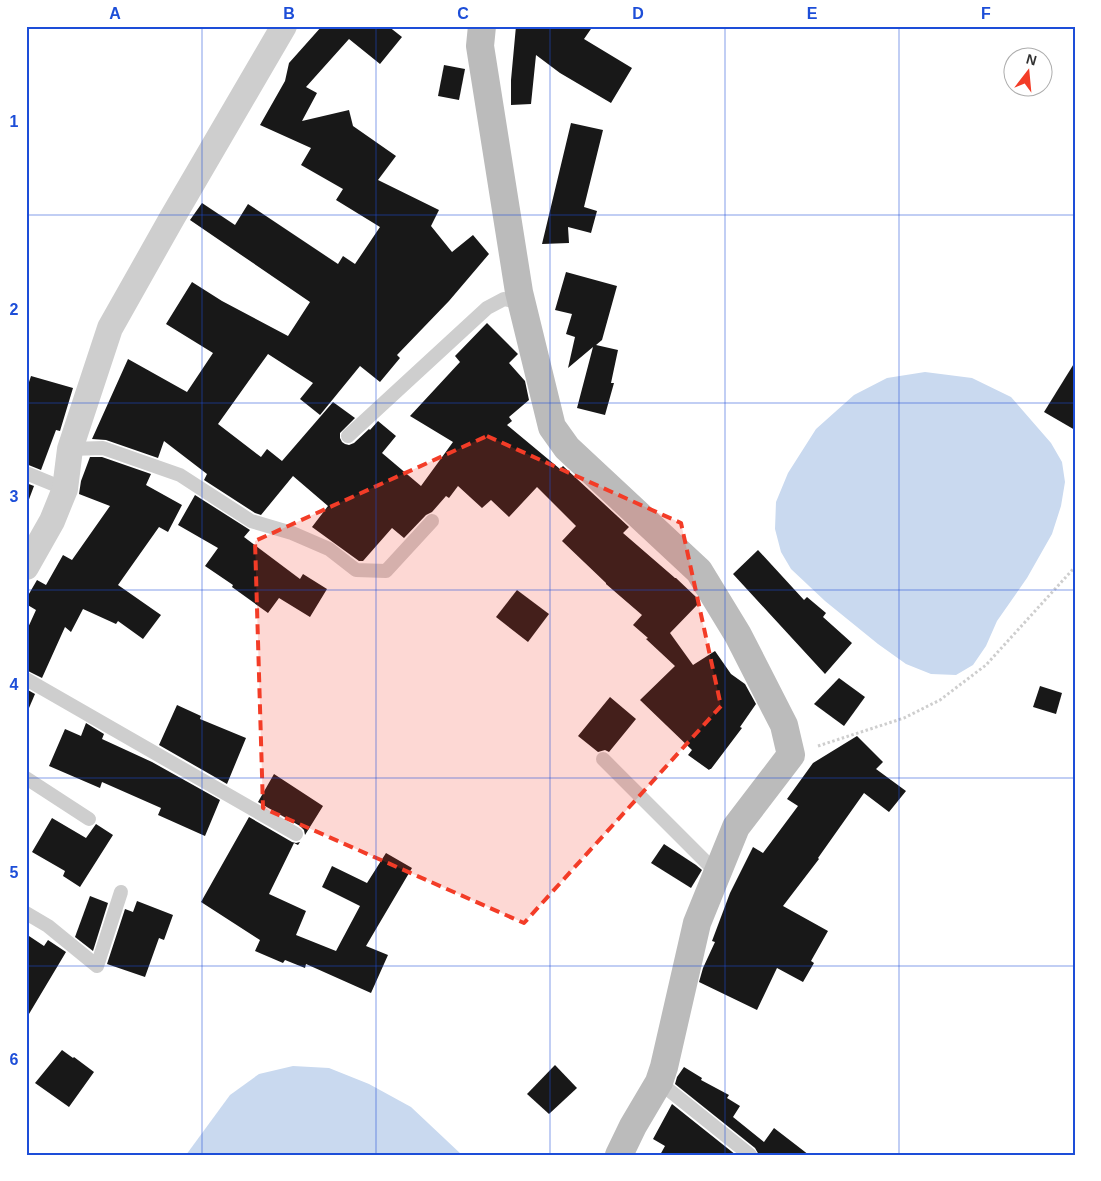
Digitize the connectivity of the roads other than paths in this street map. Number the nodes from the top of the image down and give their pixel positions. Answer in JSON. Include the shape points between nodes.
{"nodes":[{"id":1,"x":284,"y":26,"type":"edge"},
{"id":2,"x":482,"y":26,"type":"edge"},
{"id":3,"x":522,"y":303,"type":"junction"},
{"id":4,"x":348,"y":436,"type":"dead end"},
{"id":5,"x":70,"y":449,"type":"junction"},
{"id":6,"x":26,"y":473,"type":"edge"},
{"id":7,"x":65,"y":489,"type":"junction"},
{"id":8,"x":432,"y":521,"type":"dead end"},
{"id":9,"x":26,"y":567,"type":"edge"},
{"id":10,"x":26,"y":679,"type":"edge"},
{"id":11,"x":603,"y":759,"type":"dead end"},
{"id":12,"x":26,"y":778,"type":"edge"},
{"id":13,"x":89,"y":819,"type":"dead end"},
{"id":14,"x":296,"y":834,"type":"dead end"},
{"id":15,"x":717,"y":873,"type":"junction"},
{"id":16,"x":122,"y":892,"type":"dead end"},
{"id":17,"x":26,"y":913,"type":"edge"},
{"id":18,"x":659,"y":1082,"type":"junction"},
{"id":19,"x":619,"y":1155,"type":"edge"},
{"id":20,"x":750,"y":1155,"type":"edge"}],
"edges":[{"from":1,"to":5,"type":"street","via":[[110,328]]},
{"from":2,"to":3,"type":"street","via":[[480,46]]},
{"from":3,"to":4,"type":"lane","via":[[504,298],[487,308]]},
{"from":3,"to":15,"type":"street","via":[[552,427],[567,448],[699,571],[738,634],[784,725],[791,754],[736,827]]},
{"from":5,"to":7,"type":"street"},
{"from":5,"to":8,"type":"lane","via":[[103,448],[180,475],[251,521],[292,533],[329,549],[356,570],[386,571]]},
{"from":6,"to":7,"type":"lane"},
{"from":7,"to":9,"type":"street","via":[[52,521]]},
{"from":10,"to":14,"type":"lane"},
{"from":11,"to":15,"type":"lane"},
{"from":12,"to":13,"type":"lane"},
{"from":15,"to":18,"type":"street","via":[[697,922]]},
{"from":16,"to":17,"type":"lane","via":[[97,966],[48,926]]},
{"from":18,"to":19,"type":"street"},
{"from":18,"to":20,"type":"lane"}]}
